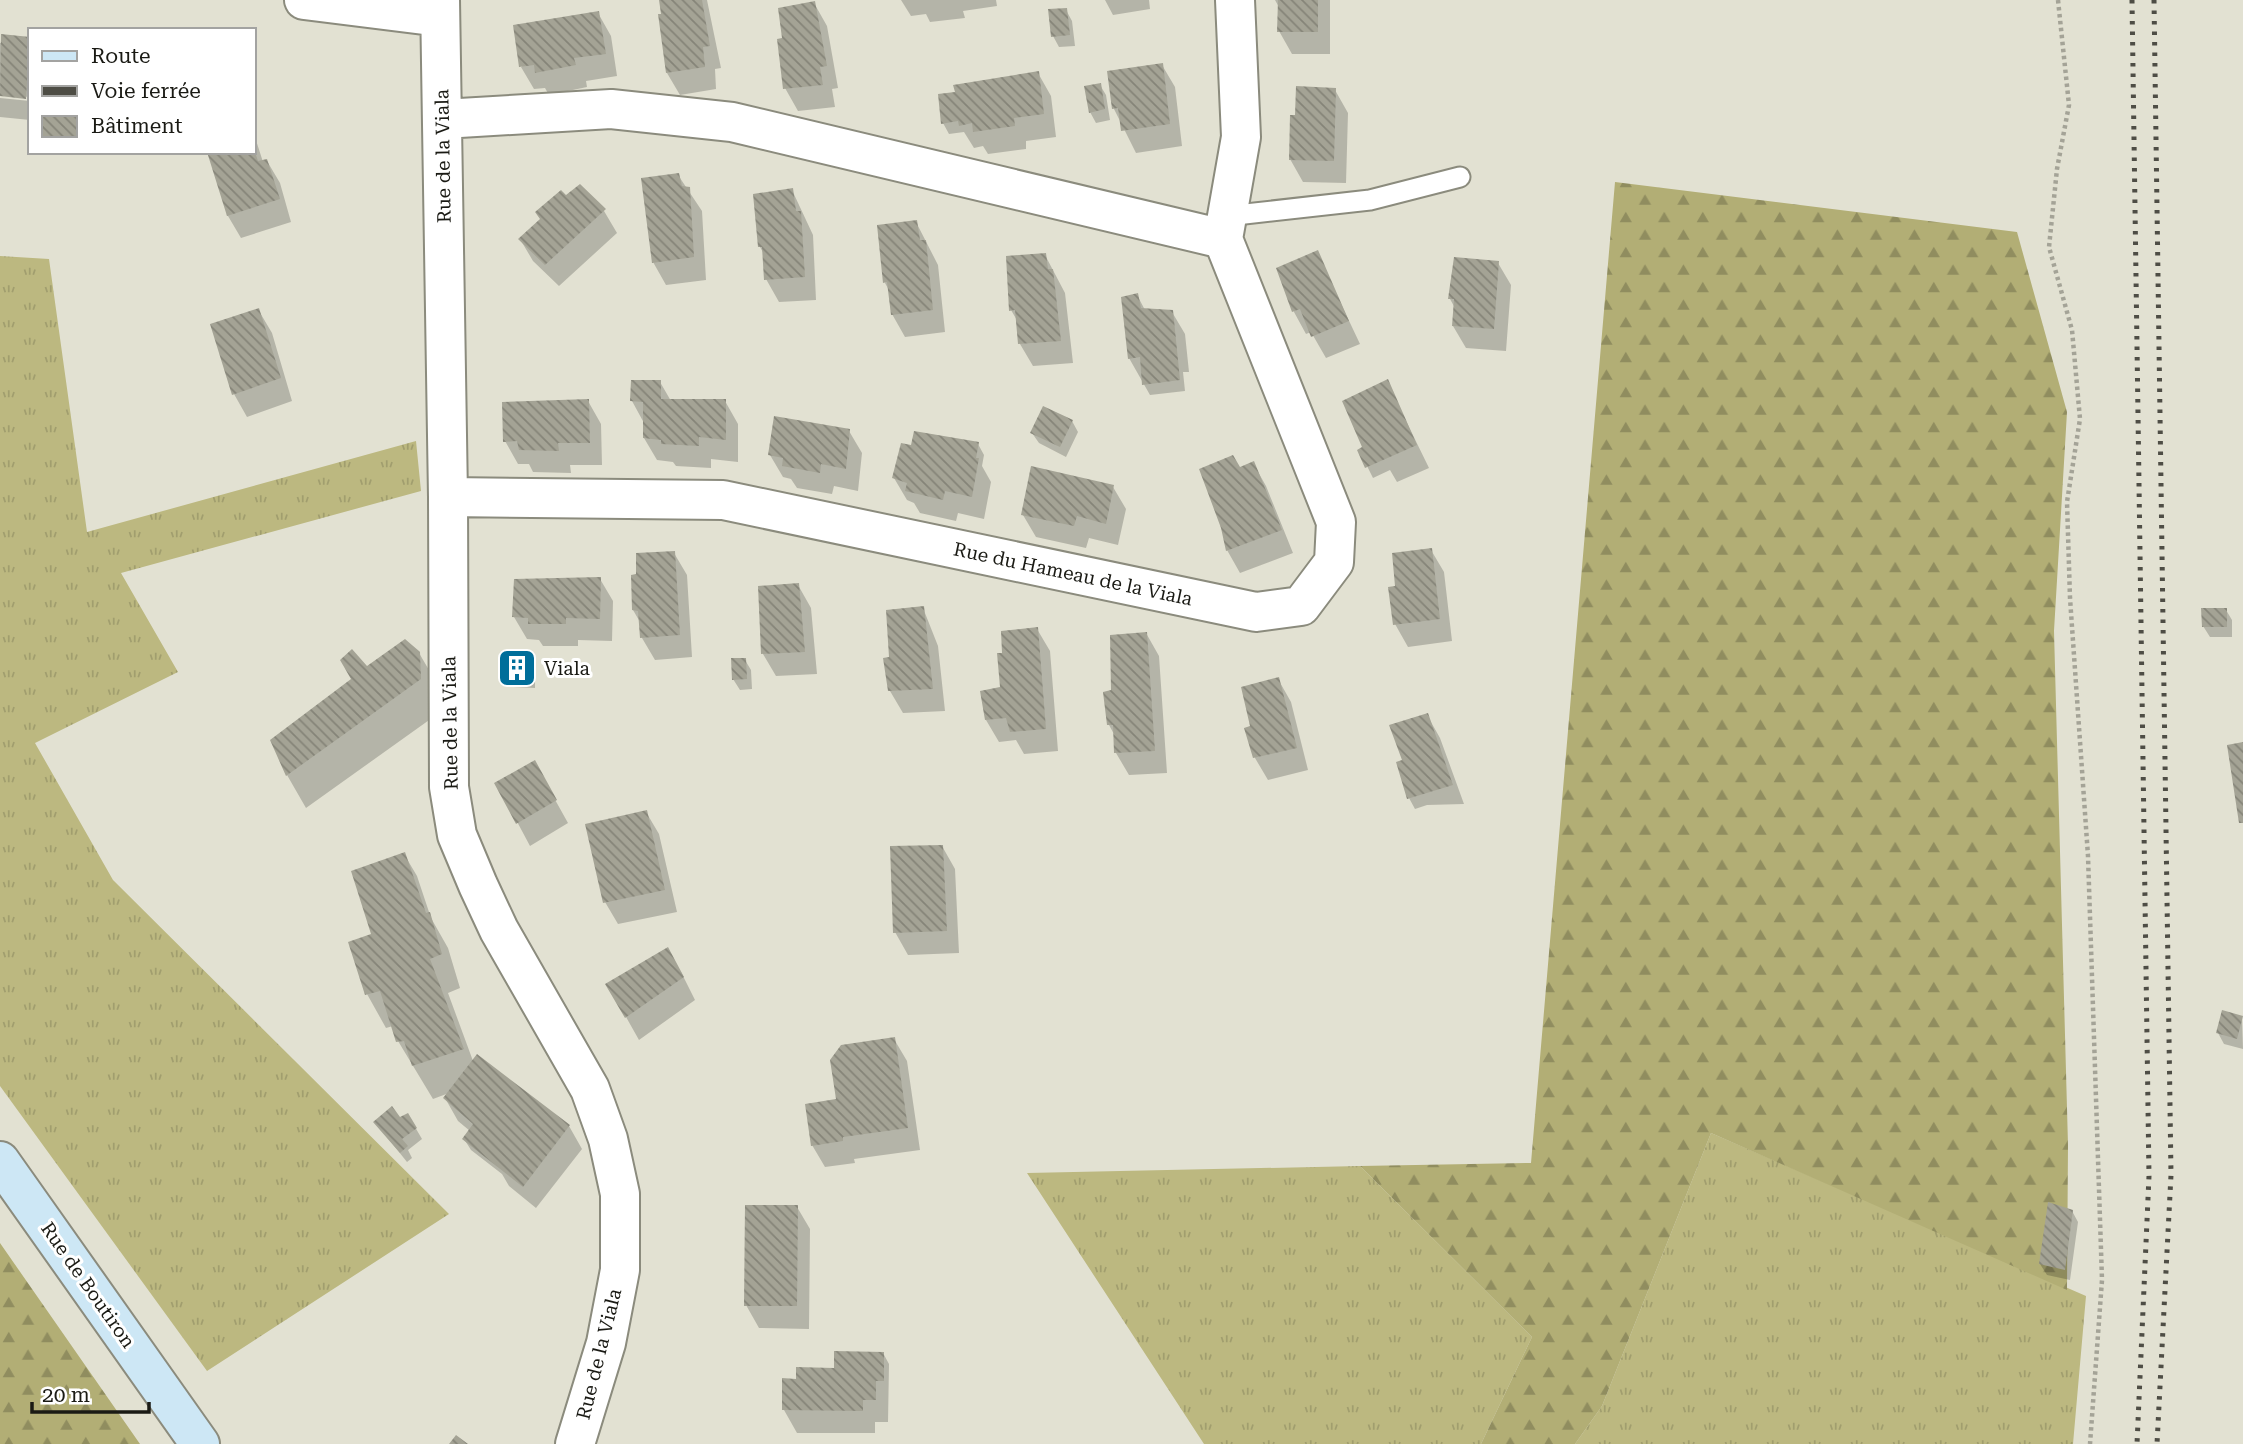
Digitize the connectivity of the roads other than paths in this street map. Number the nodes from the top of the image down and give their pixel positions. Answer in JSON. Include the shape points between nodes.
{"nodes":[{"id":1,"x":304,"y":0,"type":"edge"},
{"id":2,"x":1235,"y":0,"type":"edge"},
{"id":3,"x":440,"y":9,"type":"edge"},
{"id":4,"x":443,"y":119,"type":"junction"},
{"id":5,"x":1460,"y":177,"type":"dead end"},
{"id":6,"x":1225,"y":228,"type":"junction"},
{"id":7,"x":448,"y":497,"type":"junction"},
{"id":8,"x":0,"y":1161,"type":"edge"},
{"id":9,"x":200,"y":1444,"type":"edge"},
{"id":10,"x":575,"y":1444,"type":"edge"}],
"edges":[{"from":1,"to":3,"type":"street"},
{"from":2,"to":6,"type":"street","via":[[1241,137]]},
{"from":3,"to":4,"type":"street","name":"Rue de la Viala"},
{"from":4,"to":6,"type":"street","via":[[611,109],[732,122]]},
{"from":4,"to":7,"type":"street","name":"Rue de la Viala"},
{"from":5,"to":6,"type":"lane"},
{"from":6,"to":7,"type":"street","name":"Rue du Hameau de la Viala","via":[[1336,522],[1334,562],[1301,606],[1256,612],[723,500]]},
{"from":7,"to":10,"type":"street","name":"Rue de la Viala","via":[[449,787],[457,835],[499,930],[590,1089],[608,1139],[620,1194],[620,1270],[606,1343]]},
{"from":8,"to":9,"type":"main road","name":"Rue de Boutiron"}]}
